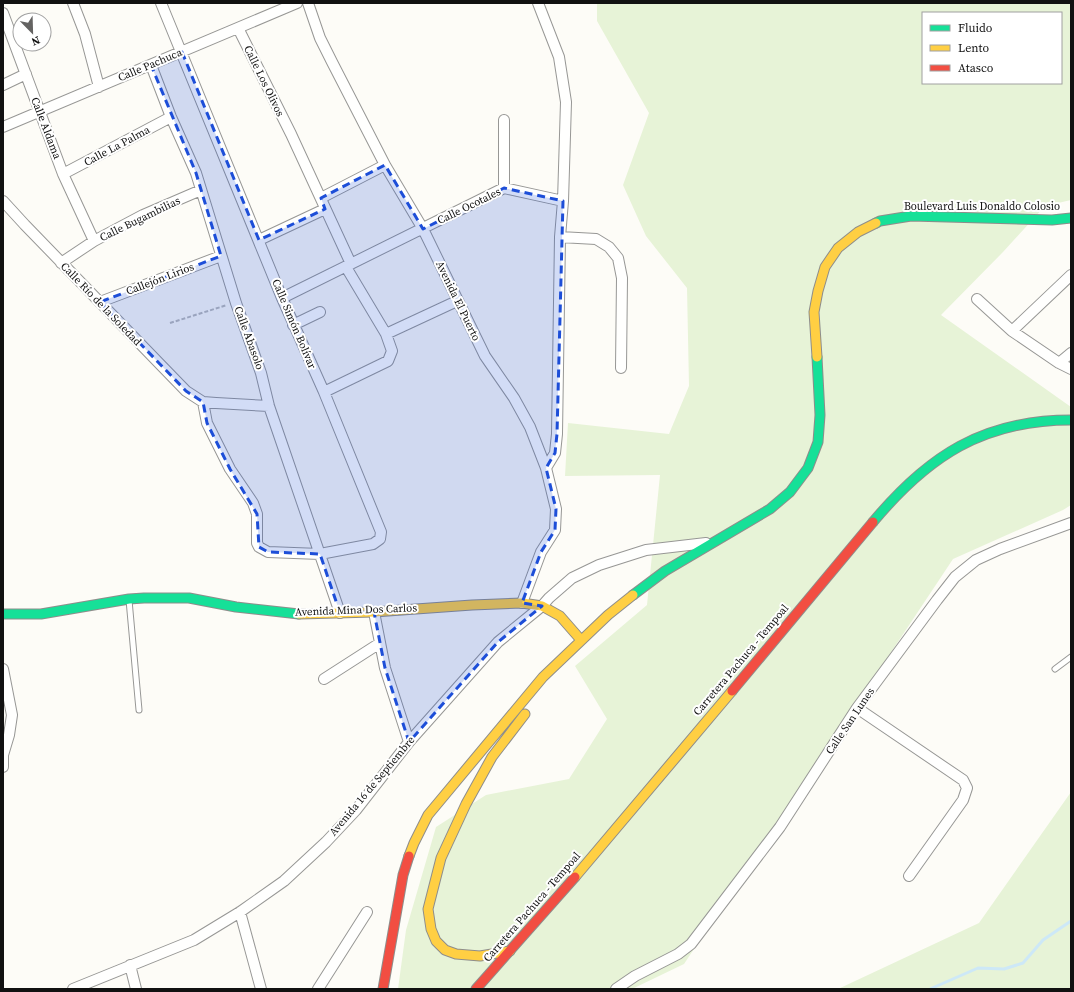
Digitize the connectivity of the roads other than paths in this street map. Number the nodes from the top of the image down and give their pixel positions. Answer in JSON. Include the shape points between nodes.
{"nodes":[{"id":1,"x":73,"y":3,"type":"edge"},
{"id":2,"x":161,"y":3,"type":"edge"},
{"id":3,"x":298,"y":3,"type":"edge"},
{"id":4,"x":308,"y":3,"type":"edge"},
{"id":5,"x":538,"y":3,"type":"edge"},
{"id":6,"x":3,"y":13,"type":"edge"},
{"id":7,"x":238,"y":28,"type":"junction"},
{"id":8,"x":182,"y":52,"type":"junction"},
{"id":9,"x":151,"y":65,"type":"junction"},
{"id":10,"x":26,"y":74,"type":"junction"},
{"id":11,"x":3,"y":85,"type":"edge"},
{"id":12,"x":99,"y":86,"type":"junction"},
{"id":13,"x":39,"y":112,"type":"junction"},
{"id":14,"x":171,"y":117,"type":"junction"},
{"id":15,"x":504,"y":120,"type":"dead end"},
{"id":16,"x":3,"y":127,"type":"edge"},
{"id":17,"x":385,"y":166,"type":"junction"},
{"id":18,"x":63,"y":174,"type":"junction"},
{"id":19,"x":504,"y":188,"type":"junction"},
{"id":20,"x":201,"y":190,"type":"junction"},
{"id":21,"x":321,"y":198,"type":"junction"},
{"id":22,"x":3,"y":201,"type":"edge"},
{"id":23,"x":563,"y":201,"type":"junction"},
{"id":24,"x":326,"y":208,"type":"junction"},
{"id":25,"x":1071,"y":218,"type":"edge"},
{"id":26,"x":422,"y":229,"type":"junction"},
{"id":27,"x":560,"y":237,"type":"junction"},
{"id":28,"x":259,"y":240,"type":"junction"},
{"id":29,"x":94,"y":241,"type":"junction"},
{"id":30,"x":221,"y":256,"type":"junction"},
{"id":31,"x":62,"y":264,"type":"junction"},
{"id":32,"x":348,"y":266,"type":"junction"},
{"id":33,"x":1071,"y":275,"type":"edge"},
{"id":34,"x":282,"y":298,"type":"junction"},
{"id":35,"x":977,"y":299,"type":"dead end"},
{"id":36,"x":458,"y":301,"type":"junction"},
{"id":37,"x":100,"y":302,"type":"junction"},
{"id":38,"x":320,"y":312,"type":"dead end"},
{"id":39,"x":293,"y":325,"type":"junction"},
{"id":40,"x":1012,"y":331,"type":"junction"},
{"id":41,"x":386,"y":334,"type":"junction"},
{"id":42,"x":1071,"y":354,"type":"edge"},
{"id":43,"x":1059,"y":363,"type":"junction"},
{"id":44,"x":621,"y":368,"type":"dead end"},
{"id":45,"x":1071,"y":369,"type":"edge"},
{"id":46,"x":324,"y":392,"type":"junction"},
{"id":47,"x":203,"y":402,"type":"junction"},
{"id":48,"x":269,"y":406,"type":"junction"},
{"id":49,"x":1071,"y":420,"type":"edge"},
{"id":50,"x":546,"y":468,"type":"junction"},
{"id":51,"x":1071,"y":523,"type":"edge"},
{"id":52,"x":712,"y":542,"type":"junction"},
{"id":53,"x":320,"y":554,"type":"junction"},
{"id":54,"x":129,"y":599,"type":"junction"},
{"id":55,"x":522,"y":603,"type":"junction"},
{"id":56,"x":542,"y":606,"type":"junction"},
{"id":57,"x":374,"y":612,"type":"junction"},
{"id":58,"x":340,"y":613,"type":"junction"},
{"id":59,"x":3,"y":614,"type":"edge"},
{"id":60,"x":581,"y":640,"type":"junction"},
{"id":61,"x":380,"y":642,"type":"junction"},
{"id":62,"x":1071,"y":656,"type":"edge"},
{"id":63,"x":3,"y":669,"type":"edge"},
{"id":64,"x":1055,"y":669,"type":"dead end"},
{"id":65,"x":543,"y":677,"type":"junction"},
{"id":66,"x":324,"y":679,"type":"dead end"},
{"id":67,"x":857,"y":708,"type":"junction"},
{"id":68,"x":140,"y":710,"type":"dead end"},
{"id":69,"x":409,"y":742,"type":"junction"},
{"id":70,"x":3,"y":767,"type":"edge"},
{"id":71,"x":909,"y":876,"type":"dead end"},
{"id":72,"x":240,"y":912,"type":"junction"},
{"id":73,"x":367,"y":912,"type":"dead end"},
{"id":74,"x":510,"y":952,"type":"junction"},
{"id":75,"x":130,"y":965,"type":"junction"},
{"id":76,"x":73,"y":989,"type":"edge"},
{"id":77,"x":136,"y":989,"type":"edge"},
{"id":78,"x":261,"y":989,"type":"edge"},
{"id":79,"x":318,"y":989,"type":"edge"},
{"id":80,"x":383,"y":989,"type":"edge"},
{"id":81,"x":476,"y":989,"type":"edge"},
{"id":82,"x":616,"y":989,"type":"edge"}],
"edges":[{"from":1,"to":12,"type":"street","via":[[85,34]]},
{"from":2,"to":8,"type":"street","name":"Calle Simón Bolívar"},
{"from":3,"to":7,"type":"street","name":"Calle Pachuca"},
{"from":4,"to":17,"type":"street","name":"Avenida El Puerto","via":[[320,38]]},
{"from":5,"to":23,"type":"street","via":[[559,57],[566,102]]},
{"from":6,"to":10,"type":"street","name":"Calle Aldama"},
{"from":7,"to":8,"type":"street","name":"Calle Pachuca"},
{"from":7,"to":21,"type":"street","name":"Calle Los Olivos"},
{"from":8,"to":9,"type":"street","name":"Calle Pachuca"},
{"from":8,"to":28,"type":"street","name":"Calle Simón Bolívar"},
{"from":9,"to":12,"type":"street","name":"Calle Pachuca"},
{"from":9,"to":14,"type":"street","name":"Calle Abasolo"},
{"from":10,"to":11,"type":"street"},
{"from":10,"to":13,"type":"street","name":"Calle Aldama"},
{"from":12,"to":13,"type":"street","name":"Calle Pachuca"},
{"from":13,"to":16,"type":"street","name":"Calle Pachuca"},
{"from":13,"to":18,"type":"street","name":"Calle Aldama"},
{"from":14,"to":18,"type":"street","name":"Calle La Palma"},
{"from":14,"to":20,"type":"street","name":"Calle Abasolo"},
{"from":15,"to":19,"type":"street"},
{"from":17,"to":21,"type":"street"},
{"from":17,"to":26,"type":"street","name":"Avenida El Puerto"},
{"from":18,"to":29,"type":"street","name":"Calle Aldama"},
{"from":19,"to":23,"type":"street","name":"Calle Ocotales"},
{"from":19,"to":26,"type":"street","name":"Calle Ocotales"},
{"from":20,"to":29,"type":"street","name":"Calle Bugambilias","via":[[143,214]]},
{"from":20,"to":30,"type":"street","name":"Calle Abasolo"},
{"from":21,"to":24,"type":"street"},
{"from":22,"to":31,"type":"street","name":"Calle Río de la Soledad"},
{"from":23,"to":27,"type":"street"},
{"from":24,"to":28,"type":"street"},
{"from":24,"to":32,"type":"street"},
{"from":25,"to":52,"type":"main road","name":"Boulevard Luis Donaldo Colosio","via":[[1052,220],[911,216],[880,221],[858,232],[838,248],[826,267],[814,312],[820,414],[818,442],[808,468],[790,492],[770,509]]},
{"from":26,"to":32,"type":"street"},
{"from":26,"to":36,"type":"street","name":"Avenida El Puerto"},
{"from":27,"to":44,"type":"street","via":[[596,239],[609,247],[618,258],[622,278]]},
{"from":27,"to":50,"type":"street","via":[[557,434],[555,453]]},
{"from":28,"to":34,"type":"street","name":"Calle Simón Bolívar"},
{"from":29,"to":31,"type":"street","name":"Calle Bugambilias"},
{"from":30,"to":37,"type":"street","name":"Callejón Lirios"},
{"from":30,"to":48,"type":"street","name":"Calle Abasolo","via":[[261,372]]},
{"from":31,"to":37,"type":"street","name":"Calle Río de la Soledad"},
{"from":32,"to":34,"type":"street"},
{"from":32,"to":41,"type":"street"},
{"from":33,"to":40,"type":"street"},
{"from":34,"to":39,"type":"street","name":"Calle Simón Bolívar"},
{"from":35,"to":40,"type":"street"},
{"from":36,"to":41,"type":"street"},
{"from":36,"to":50,"type":"street","name":"Avenida El Puerto","via":[[485,356],[527,422]]},
{"from":37,"to":47,"type":"street","name":"Calle Río de la Soledad","via":[[186,391]]},
{"from":38,"to":39,"type":"street"},
{"from":39,"to":46,"type":"street","name":"Calle Simón Bolívar"},
{"from":40,"to":43,"type":"street"},
{"from":41,"to":46,"type":"street","via":[[392,351],[388,361]]},
{"from":42,"to":43,"type":"street"},
{"from":43,"to":45,"type":"street"},
{"from":46,"to":53,"type":"street","name":"Calle Simón Bolívar","via":[[381,532],[380,539],[373,544]]},
{"from":47,"to":48,"type":"street"},
{"from":47,"to":53,"type":"street","name":"Calle Simón Bolívar","via":[[207,423],[226,462],[253,503],[257,514],[256,543],[259,547],[268,552]]},
{"from":48,"to":53,"type":"street","name":"Calle Abasolo"},
{"from":49,"to":74,"type":"main road","name":"Carretera Pachuca - Tempoal","via":[[1031,422],[1002,428],[972,439],[941,457],[911,480],[889,502]]},
{"from":50,"to":55,"type":"street","name":"Avenida El Puerto","via":[[556,510],[555,530],[542,552]]},
{"from":51,"to":67,"type":"street","name":"Calle San Lunes","via":[[976,560],[955,577]]},
{"from":52,"to":56,"type":"street","via":[[646,550],[599,565],[572,578]]},
{"from":52,"to":60,"type":"main road","via":[[641,588]]},
{"from":53,"to":58,"type":"street","name":"Calle Abasolo"},
{"from":54,"to":58,"type":"main road","name":"Avenida Mina Dos Carlos","via":[[189,598],[236,607],[303,614]]},
{"from":54,"to":59,"type":"main road","name":"Avenida Mina Dos Carlos","via":[[41,614]]},
{"from":54,"to":68,"type":"lane"},
{"from":55,"to":56,"type":"main road","name":"Avenida Mina Dos Carlos"},
{"from":55,"to":57,"type":"main road","name":"Avenida Mina Dos Carlos"},
{"from":56,"to":60,"type":"main road","name":"Avenida Mina Dos Carlos","via":[[560,616]]},
{"from":56,"to":69,"type":"street","name":"Avenida 16 de Septiembre","via":[[498,642]]},
{"from":57,"to":58,"type":"main road","name":"Avenida Mina Dos Carlos"},
{"from":57,"to":61,"type":"street"},
{"from":60,"to":65,"type":"main road"},
{"from":61,"to":66,"type":"street"},
{"from":61,"to":69,"type":"street","via":[[385,668]]},
{"from":62,"to":64,"type":"lane"},
{"from":63,"to":70,"type":"street","via":[[12,715],[3,755]]},
{"from":65,"to":74,"type":"main road","via":[[530,708],[492,757],[466,804],[440,858],[428,909],[431,929],[436,941],[445,950],[456,954],[480,956]]},
{"from":65,"to":80,"type":"main road","via":[[428,815],[414,843],[403,875]]},
{"from":67,"to":71,"type":"street","via":[[963,780],[966,788],[963,800]]},
{"from":67,"to":82,"type":"street","name":"Calle San Lunes","via":[[771,840],[691,944]]},
{"from":69,"to":72,"type":"street","name":"Avenida 16 de Septiembre","via":[[356,810],[326,842],[284,881]]},
{"from":72,"to":75,"type":"street","name":"Avenida 16 de Septiembre","via":[[194,940]]},
{"from":72,"to":78,"type":"street"},
{"from":73,"to":79,"type":"street"},
{"from":74,"to":81,"type":"main road","name":"Carretera Pachuca - Tempoal"},
{"from":75,"to":76,"type":"street","name":"Avenida 16 de Septiembre"},
{"from":75,"to":77,"type":"street"}]}
